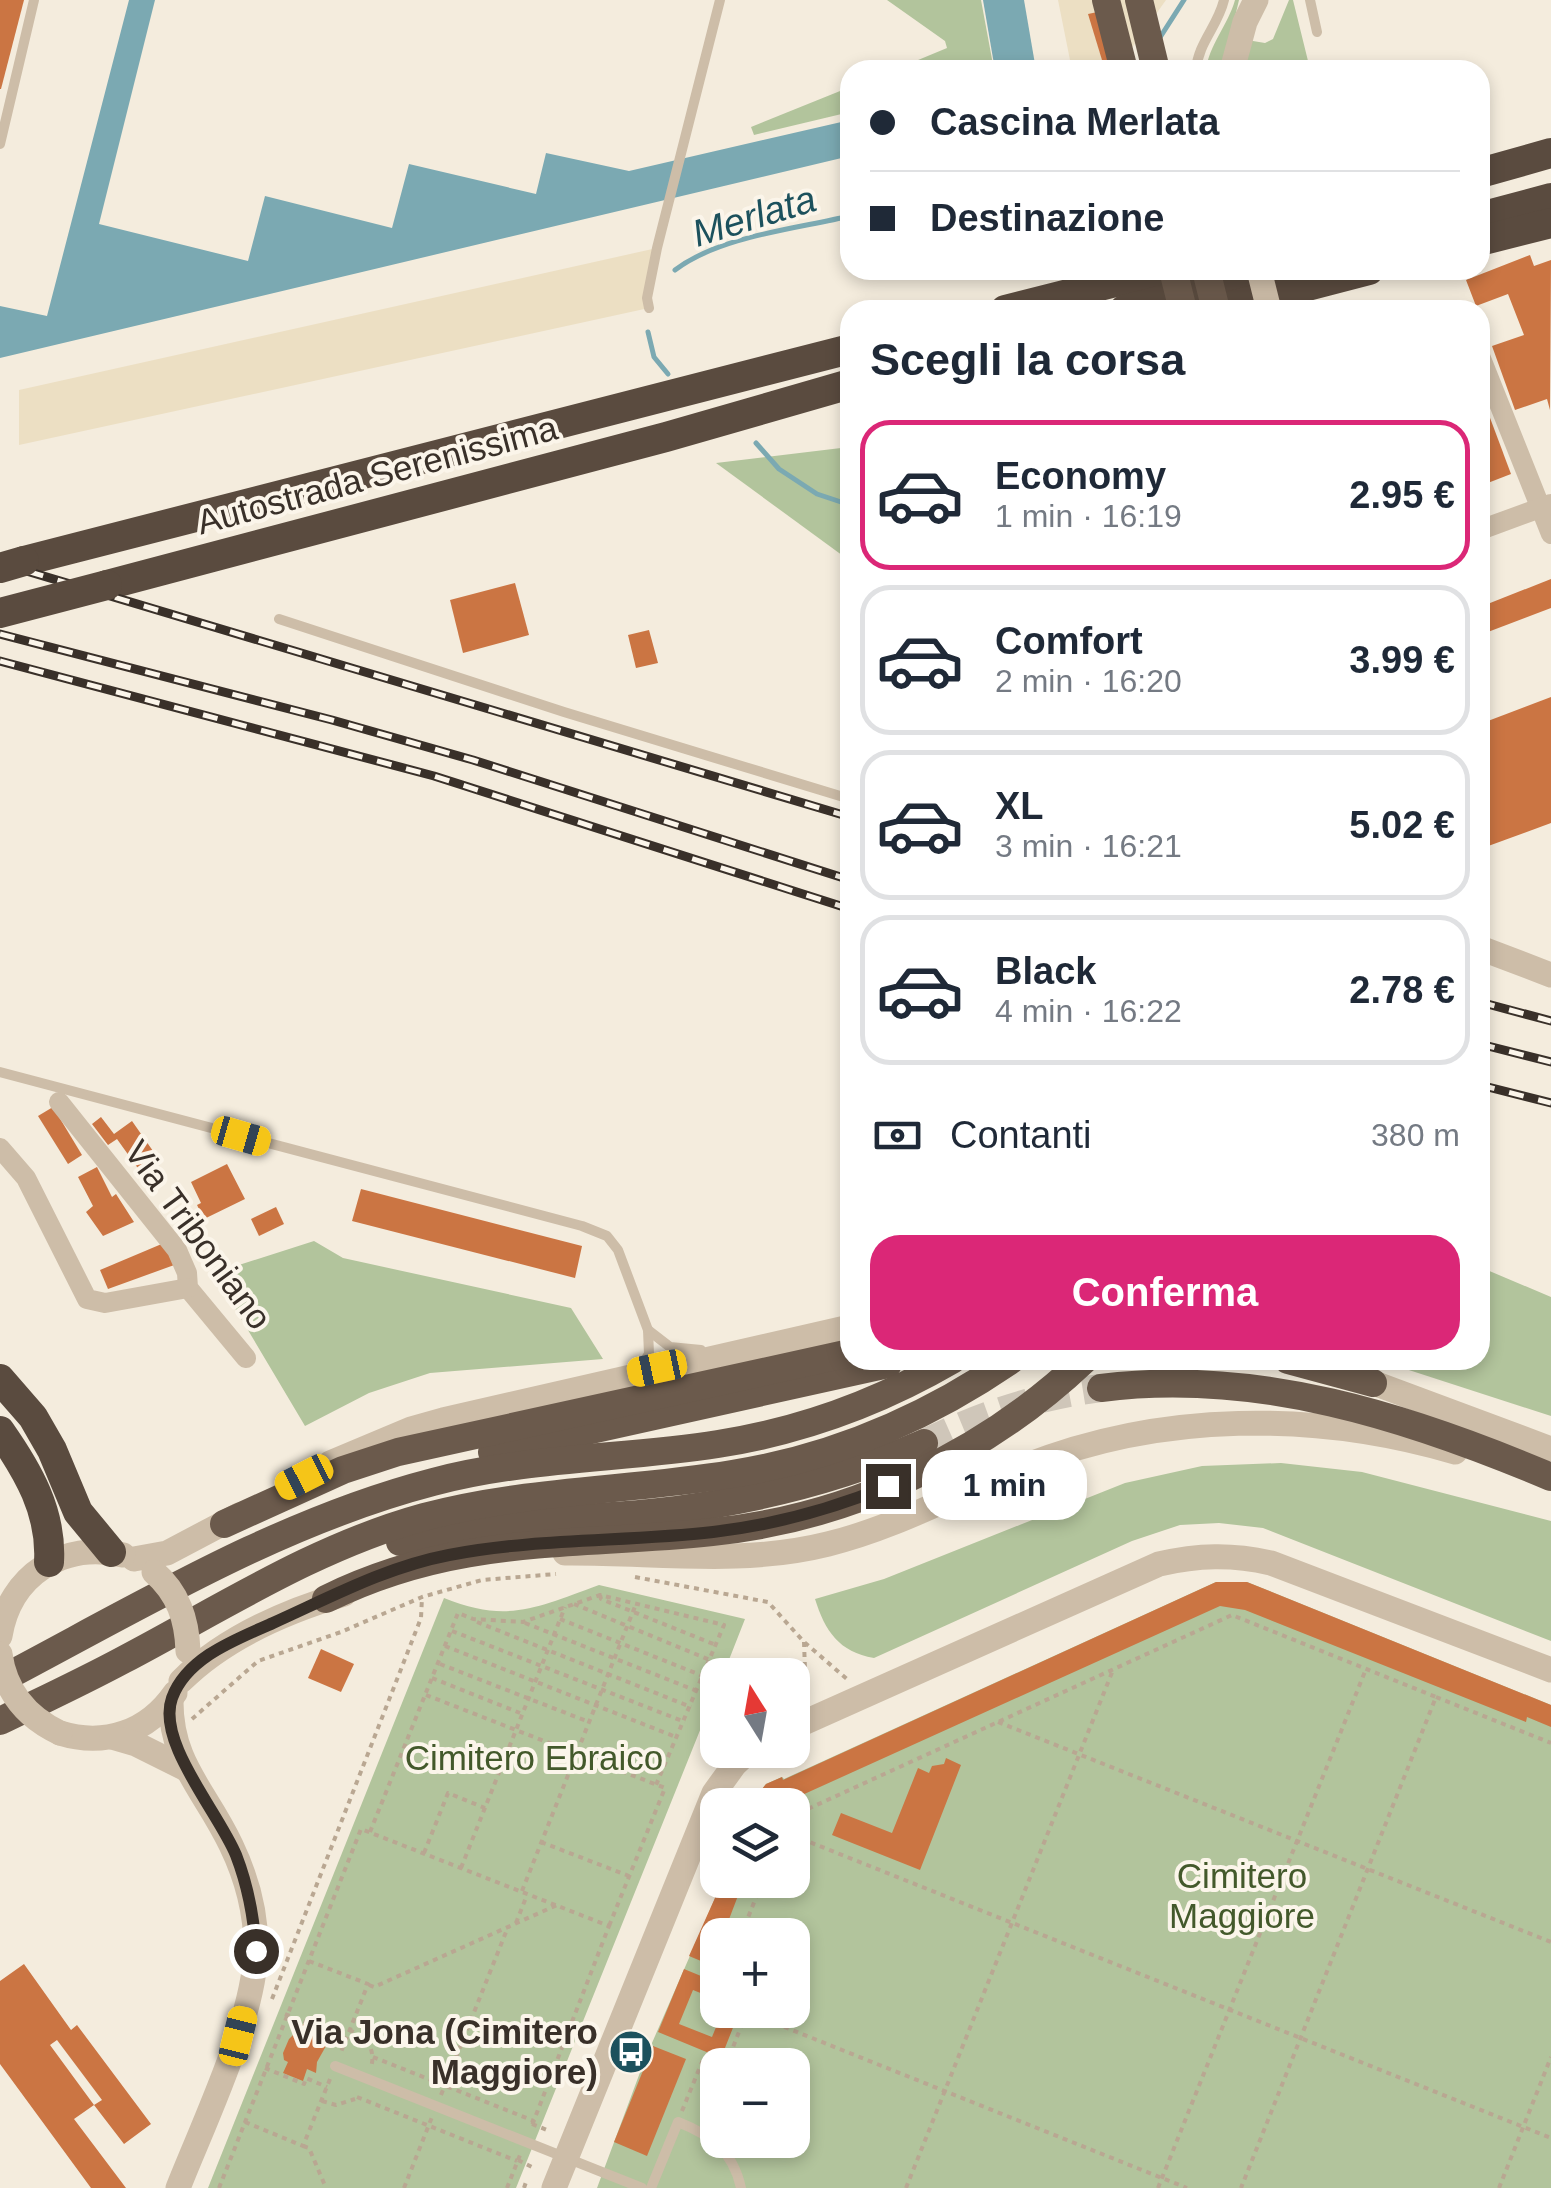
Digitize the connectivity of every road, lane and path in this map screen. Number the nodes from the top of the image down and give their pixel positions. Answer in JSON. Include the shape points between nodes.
{"nodes":[{"id":1,"x":34,"y":0,"type":"edge"},
{"id":2,"x":720,"y":0,"type":"edge"},
{"id":3,"x":1106,"y":0,"type":"edge"},
{"id":4,"x":1139,"y":0,"type":"edge"},
{"id":5,"x":1224,"y":0,"type":"edge"},
{"id":6,"x":1256,"y":0,"type":"edge"},
{"id":7,"x":1310,"y":0,"type":"edge"},
{"id":8,"x":1317,"y":32,"type":"dead end"},
{"id":9,"x":1121,"y":60,"type":"edge"},
{"id":10,"x":1154,"y":60,"type":"edge"},
{"id":11,"x":1197,"y":60,"type":"edge"},
{"id":12,"x":1235,"y":60,"type":"edge"},
{"id":13,"x":4,"y":111,"type":"edge"},
{"id":14,"x":0,"y":144,"type":"edge"},
{"id":15,"x":1551,"y":154,"type":"edge"},
{"id":16,"x":1490,"y":170,"type":"edge"},
{"id":17,"x":1551,"y":175,"type":"edge"},
{"id":18,"x":1490,"y":190,"type":"edge"},
{"id":19,"x":1551,"y":198,"type":"edge"},
{"id":20,"x":1490,"y":213,"type":"edge"},
{"id":21,"x":1551,"y":223,"type":"edge"},
{"id":22,"x":1490,"y":238,"type":"edge"},
{"id":23,"x":1123,"y":280,"type":"edge"},
{"id":24,"x":1238,"y":280,"type":"edge"},
{"id":25,"x":1330,"y":280,"type":"edge"},
{"id":26,"x":1044,"y":300,"type":"edge"},
{"id":27,"x":1162,"y":300,"type":"edge"},
{"id":28,"x":1254,"y":300,"type":"edge"},
{"id":29,"x":649,"y":308,"type":"dead end"},
{"id":30,"x":840,"y":353,"type":"edge"},
{"id":31,"x":1490,"y":379,"type":"edge"},
{"id":32,"x":840,"y":387,"type":"edge"},
{"id":33,"x":840,"y":403,"type":"edge"},
{"id":34,"x":666,"y":437,"type":"junction"},
{"id":35,"x":1546,"y":506,"type":"edge"},
{"id":36,"x":1490,"y":526,"type":"edge"},
{"id":37,"x":1551,"y":534,"type":"edge"},
{"id":38,"x":12,"y":564,"type":"edge"},
{"id":39,"x":0,"y":613,"type":"edge"},
{"id":40,"x":280,"y":619,"type":"dead end"},
{"id":41,"x":840,"y":796,"type":"edge"},
{"id":42,"x":1490,"y":952,"type":"edge"},
{"id":43,"x":1551,"y":975,"type":"edge"},
{"id":44,"x":0,"y":1072,"type":"edge"},
{"id":45,"x":59,"y":1102,"type":"dead end"},
{"id":46,"x":0,"y":1148,"type":"edge"},
{"id":47,"x":188,"y":1288,"type":"junction"},
{"id":48,"x":840,"y":1328,"type":"edge"},
{"id":49,"x":648,"y":1330,"type":"junction"},
{"id":50,"x":785,"y":1341,"type":"junction"},
{"id":51,"x":840,"y":1355,"type":"edge"},
{"id":52,"x":246,"y":1358,"type":"dead end"},
{"id":53,"x":861,"y":1370,"type":"edge"},
{"id":54,"x":932,"y":1370,"type":"edge"},
{"id":55,"x":996,"y":1370,"type":"edge"},
{"id":56,"x":1073,"y":1370,"type":"edge"},
{"id":57,"x":1325,"y":1370,"type":"edge"},
{"id":58,"x":1342,"y":1370,"type":"edge"},
{"id":59,"x":625,"y":1375,"type":"junction"},
{"id":60,"x":3,"y":1382,"type":"edge"},
{"id":61,"x":1373,"y":1383,"type":"junction"},
{"id":62,"x":1101,"y":1388,"type":"tunnel mouth"},
{"id":63,"x":0,"y":1430,"type":"edge"},
{"id":64,"x":924,"y":1443,"type":"tunnel mouth"},
{"id":65,"x":1551,"y":1449,"type":"edge"},
{"id":66,"x":1551,"y":1478,"type":"edge"},
{"id":67,"x":224,"y":1524,"type":"junction"},
{"id":68,"x":133,"y":1561,"type":"junction"},
{"id":69,"x":49,"y":1562,"type":"junction"},
{"id":70,"x":211,"y":1569,"type":"junction"},
{"id":71,"x":562,"y":1574,"type":"dead end"},
{"id":72,"x":632,"y":1577,"type":"dead end"},
{"id":73,"x":600,"y":1595,"type":"junction"},
{"id":74,"x":422,"y":1597,"type":"junction"},
{"id":75,"x":326,"y":1599,"type":"junction"},
{"id":76,"x":574,"y":1604,"type":"junction"},
{"id":77,"x":636,"y":1604,"type":"junction"},
{"id":78,"x":564,"y":1608,"type":"junction"},
{"id":79,"x":633,"y":1612,"type":"junction"},
{"id":80,"x":473,"y":1620,"type":"junction"},
{"id":81,"x":560,"y":1620,"type":"junction"},
{"id":82,"x":523,"y":1622,"type":"junction"},
{"id":83,"x":627,"y":1628,"type":"junction"},
{"id":84,"x":451,"y":1630,"type":"junction"},
{"id":85,"x":554,"y":1635,"type":"junction"},
{"id":86,"x":0,"y":1636,"type":"edge"},
{"id":87,"x":804,"y":1642,"type":"junction"},
{"id":88,"x":620,"y":1644,"type":"junction"},
{"id":89,"x":716,"y":1645,"type":"junction"},
{"id":90,"x":445,"y":1646,"type":"junction"},
{"id":91,"x":548,"y":1650,"type":"junction"},
{"id":92,"x":0,"y":1654,"type":"edge"},
{"id":93,"x":705,"y":1658,"type":"edge"},
{"id":94,"x":711,"y":1658,"type":"edge"},
{"id":95,"x":806,"y":1658,"type":"edge"},
{"id":96,"x":614,"y":1659,"type":"junction"},
{"id":97,"x":122,"y":1660,"type":"junction"},
{"id":98,"x":438,"y":1663,"type":"junction"},
{"id":99,"x":541,"y":1666,"type":"junction"},
{"id":100,"x":1366,"y":1669,"type":"junction"},
{"id":101,"x":1113,"y":1670,"type":"junction"},
{"id":102,"x":1551,"y":1670,"type":"edge"},
{"id":103,"x":608,"y":1674,"type":"junction"},
{"id":104,"x":700,"y":1674,"type":"edge"},
{"id":105,"x":432,"y":1678,"type":"junction"},
{"id":106,"x":0,"y":1680,"type":"edge"},
{"id":107,"x":535,"y":1682,"type":"junction"},
{"id":108,"x":700,"y":1685,"type":"edge"},
{"id":109,"x":176,"y":1690,"type":"junction"},
{"id":110,"x":602,"y":1690,"type":"junction"},
{"id":111,"x":697,"y":1692,"type":"junction"},
{"id":112,"x":425,"y":1695,"type":"junction"},
{"id":113,"x":866,"y":1695,"type":"junction"},
{"id":114,"x":1436,"y":1697,"type":"junction"},
{"id":115,"x":528,"y":1698,"type":"junction"},
{"id":116,"x":596,"y":1705,"type":"junction"},
{"id":117,"x":691,"y":1707,"type":"junction"},
{"id":118,"x":522,"y":1714,"type":"junction"},
{"id":119,"x":810,"y":1720,"type":"edge"},
{"id":120,"x":0,"y":1721,"type":"edge"},
{"id":121,"x":589,"y":1722,"type":"junction"},
{"id":122,"x":685,"y":1722,"type":"junction"},
{"id":123,"x":998,"y":1722,"type":"junction"},
{"id":124,"x":516,"y":1730,"type":"junction"},
{"id":125,"x":112,"y":1737,"type":"junction"},
{"id":126,"x":676,"y":1737,"type":"junction"},
{"id":127,"x":1551,"y":1743,"type":"edge"},
{"id":128,"x":576,"y":1754,"type":"junction"},
{"id":129,"x":1080,"y":1754,"type":"junction"},
{"id":130,"x":181,"y":1758,"type":"junction"},
{"id":131,"x":733,"y":1768,"type":"edge"},
{"id":132,"x":656,"y":1785,"type":"junction"},
{"id":133,"x":485,"y":1808,"type":"junction"},
{"id":134,"x":810,"y":1808,"type":"edge"},
{"id":135,"x":370,"y":1832,"type":"junction"},
{"id":136,"x":1297,"y":1841,"type":"junction"},
{"id":137,"x":541,"y":1842,"type":"junction"},
{"id":138,"x":810,"y":1842,"type":"edge"},
{"id":139,"x":424,"y":1853,"type":"junction"},
{"id":140,"x":461,"y":1868,"type":"junction"},
{"id":141,"x":1368,"y":1869,"type":"junction"},
{"id":142,"x":630,"y":1876,"type":"junction"},
{"id":143,"x":525,"y":1892,"type":"junction"},
{"id":144,"x":557,"y":1905,"type":"junction"},
{"id":145,"x":1012,"y":1922,"type":"junction"},
{"id":146,"x":516,"y":1923,"type":"junction"},
{"id":147,"x":610,"y":1926,"type":"junction"},
{"id":148,"x":508,"y":1927,"type":"junction"},
{"id":149,"x":1551,"y":1942,"type":"edge"},
{"id":150,"x":368,"y":1984,"type":"dead end"},
{"id":151,"x":268,"y":2010,"type":"dead end"},
{"id":152,"x":1230,"y":2010,"type":"junction"},
{"id":153,"x":285,"y":2014,"type":"junction"},
{"id":154,"x":789,"y":2028,"type":"edge"},
{"id":155,"x":1300,"y":2038,"type":"junction"},
{"id":156,"x":344,"y":2044,"type":"dead end"},
{"id":157,"x":373,"y":2056,"type":"dead end"},
{"id":158,"x":1551,"y":2057,"type":"edge"},
{"id":159,"x":335,"y":2066,"type":"dead end"},
{"id":160,"x":700,"y":2067,"type":"edge"},
{"id":161,"x":264,"y":2068,"type":"junction"},
{"id":162,"x":445,"y":2085,"type":"junction"},
{"id":163,"x":327,"y":2087,"type":"dead end"},
{"id":164,"x":945,"y":2091,"type":"junction"},
{"id":165,"x":357,"y":2097,"type":"dead end"},
{"id":166,"x":436,"y":2106,"type":"junction"},
{"id":167,"x":533,"y":2122,"type":"junction"},
{"id":168,"x":678,"y":2122,"type":"junction"},
{"id":169,"x":429,"y":2126,"type":"junction"},
{"id":170,"x":1523,"y":2127,"type":"junction"},
{"id":171,"x":547,"y":2130,"type":"dead end"},
{"id":172,"x":1551,"y":2138,"type":"edge"},
{"id":173,"x":526,"y":2141,"type":"junction"},
{"id":174,"x":303,"y":2146,"type":"dead end"},
{"id":175,"x":566,"y":2158,"type":"junction"},
{"id":176,"x":518,"y":2160,"type":"junction"},
{"id":177,"x":532,"y":2166,"type":"dead end"},
{"id":178,"x":1162,"y":2178,"type":"junction"},
{"id":179,"x":178,"y":2188,"type":"edge"},
{"id":180,"x":218,"y":2188,"type":"edge"},
{"id":181,"x":326,"y":2188,"type":"edge"},
{"id":182,"x":404,"y":2188,"type":"edge"},
{"id":183,"x":507,"y":2188,"type":"edge"},
{"id":184,"x":554,"y":2188,"type":"edge"},
{"id":185,"x":642,"y":2188,"type":"edge"},
{"id":186,"x":651,"y":2188,"type":"edge"},
{"id":187,"x":741,"y":2188,"type":"edge"},
{"id":188,"x":906,"y":2188,"type":"edge"},
{"id":189,"x":1158,"y":2188,"type":"edge"},
{"id":190,"x":1187,"y":2188,"type":"edge"},
{"id":191,"x":1241,"y":2188,"type":"edge"},
{"id":192,"x":1498,"y":2188,"type":"edge"}],
"edges":[{"from":1,"to":13,"type":"lane"},
{"from":2,"to":29,"type":"lane"},
{"from":3,"to":9,"type":"highway"},
{"from":4,"to":10,"type":"highway"},
{"from":5,"to":11,"type":"lane"},
{"from":6,"to":12,"type":"street"},
{"from":7,"to":8,"type":"lane"},
{"from":13,"to":14,"type":"lane"},
{"from":15,"to":16,"type":"highway"},
{"from":17,"to":18,"type":"highway"},
{"from":19,"to":20,"type":"highway"},
{"from":21,"to":22,"type":"highway"},
{"from":23,"to":26,"type":"highway"},
{"from":24,"to":27,"type":"highway"},
{"from":25,"to":28,"type":"highway"},
{"from":30,"to":38,"type":"highway"},
{"from":31,"to":35,"type":"street"},
{"from":32,"to":34,"type":"highway"},
{"from":33,"to":34,"type":"highway"},
{"from":34,"to":39,"type":"highway","name":"Autostrada Serenissima","bridge":true},
{"from":35,"to":36,"type":"street"},
{"from":35,"to":37,"type":"street"},
{"from":40,"to":41,"type":"lane"},
{"from":42,"to":43,"type":"street"},
{"from":44,"to":49,"type":"lane","via":[[582,1226],[607,1236],[618,1250]]},
{"from":45,"to":47,"type":"street","name":"Via Triboniano","via":[[177,1250]]},
{"from":46,"to":47,"type":"street","via":[[18,1164],[88,1299],[104,1303]]},
{"from":47,"to":52,"type":"street","name":"Via Triboniano"},
{"from":48,"to":50,"type":"street"},
{"from":49,"to":50,"type":"lane","via":[[680,1350]]},
{"from":49,"to":59,"type":"lane","via":[[645,1363]]},
{"from":50,"to":59,"type":"street"},
{"from":51,"to":67,"type":"highway","via":[[430,1443],[343,1470]]},
{"from":53,"to":70,"type":"highway","via":[[393,1478],[333,1501]]},
{"from":54,"to":70,"type":"highway","via":[[862,1404],[766,1434],[432,1482],[370,1500]]},
{"from":55,"to":97,"type":"highway","via":[[908,1420],[795,1460],[711,1478],[516,1497],[394,1526],[272,1577]]},
{"from":56,"to":75,"type":"highway","via":[[971,1446],[829,1508],[713,1532],[454,1554],[390,1570]]},
{"from":57,"to":61,"type":"highway"},
{"from":58,"to":61,"type":"street"},
{"from":59,"to":67,"type":"street","via":[[411,1429],[327,1465]]},
{"from":60,"to":68,"type":"highway","via":[[52,1450],[78,1512]]},
{"from":61,"to":65,"type":"street"},
{"from":62,"to":66,"type":"highway","via":[[1213,1384],[1308,1396]]},
{"from":63,"to":69,"type":"highway","via":[[40,1499],[50,1531]]},
{"from":64,"to":97,"type":"highway","via":[[846,1474],[739,1501],[504,1524],[400,1542]]},
{"from":66,"to":75,"type":"street","via":[[1349,1429],[1273,1423],[1180,1427],[1061,1453],[890,1525],[795,1552],[724,1558],[506,1556],[421,1571]]},
{"from":67,"to":68,"type":"street","via":[[167,1553]]},
{"from":68,"to":69,"type":"street","via":[[86,1551]]},
{"from":68,"to":109,"type":"street","bridge":true,"via":[[168,1586],[181,1607],[188,1650]]},
{"from":69,"to":86,"type":"street","via":[[17,1591]]},
{"from":70,"to":106,"type":"highway"},
{"from":71,"to":74,"type":"path","via":[[482,1580]]},
{"from":72,"to":87,"type":"path","via":[[768,1602]]},
{"from":73,"to":76,"type":"path"},
{"from":73,"to":77,"type":"path"},
{"from":73,"to":79,"type":"path"},
{"from":74,"to":130,"type":"path","via":[[258,1660],[198,1712]]},
{"from":74,"to":151,"type":"path","via":[[421,1618]]},
{"from":75,"to":109,"type":"street","via":[[232,1641],[202,1660]]},
{"from":76,"to":78,"type":"path"},
{"from":76,"to":83,"type":"path"},
{"from":77,"to":79,"type":"path"},
{"from":77,"to":89,"type":"path","via":[[724,1625]]},
{"from":78,"to":81,"type":"path"},
{"from":78,"to":82,"type":"path"},
{"from":79,"to":83,"type":"path"},
{"from":79,"to":89,"type":"path"},
{"from":80,"to":82,"type":"path"},
{"from":80,"to":84,"type":"path","via":[[458,1613]]},
{"from":80,"to":91,"type":"path"},
{"from":81,"to":85,"type":"path"},
{"from":81,"to":88,"type":"path"},
{"from":82,"to":85,"type":"path"},
{"from":83,"to":88,"type":"path"},
{"from":83,"to":93,"type":"path"},
{"from":84,"to":90,"type":"path"},
{"from":84,"to":99,"type":"path"},
{"from":85,"to":91,"type":"path"},
{"from":85,"to":96,"type":"path"},
{"from":87,"to":95,"type":"path"},
{"from":87,"to":113,"type":"path"},
{"from":88,"to":96,"type":"path"},
{"from":88,"to":104,"type":"path"},
{"from":89,"to":94,"type":"path"},
{"from":90,"to":98,"type":"path"},
{"from":90,"to":107,"type":"path"},
{"from":91,"to":99,"type":"path"},
{"from":91,"to":103,"type":"path"},
{"from":92,"to":125,"type":"street","bridge":true,"via":[[6,1678],[34,1718],[60,1733]]},
{"from":96,"to":103,"type":"path"},
{"from":96,"to":111,"type":"path"},
{"from":97,"to":120,"type":"highway"},
{"from":98,"to":105,"type":"path"},
{"from":98,"to":115,"type":"path"},
{"from":99,"to":107,"type":"path"},
{"from":99,"to":110,"type":"path"},
{"from":100,"to":101,"type":"path","via":[[1232,1615]]},
{"from":100,"to":114,"type":"path"},
{"from":100,"to":136,"type":"path"},
{"from":101,"to":123,"type":"path"},
{"from":101,"to":129,"type":"path"},
{"from":102,"to":113,"type":"street","via":[[1271,1563],[1213,1555],[1159,1564]]},
{"from":103,"to":110,"type":"path"},
{"from":103,"to":117,"type":"path"},
{"from":105,"to":112,"type":"path"},
{"from":105,"to":118,"type":"path"},
{"from":107,"to":115,"type":"path"},
{"from":107,"to":116,"type":"path"},
{"from":108,"to":111,"type":"path"},
{"from":109,"to":125,"type":"street","via":[[146,1723]]},
{"from":109,"to":130,"type":"street","via":[[171,1720]]},
{"from":110,"to":116,"type":"path"},
{"from":110,"to":122,"type":"path"},
{"from":111,"to":117,"type":"path"},
{"from":112,"to":124,"type":"path"},
{"from":112,"to":135,"type":"path"},
{"from":113,"to":119,"type":"street"},
{"from":114,"to":127,"type":"path"},
{"from":114,"to":141,"type":"path"},
{"from":115,"to":118,"type":"path"},
{"from":115,"to":121,"type":"path"},
{"from":116,"to":121,"type":"path"},
{"from":116,"to":126,"type":"path"},
{"from":117,"to":122,"type":"path"},
{"from":118,"to":124,"type":"path"},
{"from":121,"to":128,"type":"path"},
{"from":122,"to":126,"type":"path"},
{"from":123,"to":129,"type":"path"},
{"from":123,"to":134,"type":"path"},
{"from":124,"to":128,"type":"path"},
{"from":124,"to":133,"type":"path"},
{"from":125,"to":130,"type":"street"},
{"from":126,"to":132,"type":"path"},
{"from":128,"to":132,"type":"path"},
{"from":128,"to":137,"type":"path"},
{"from":129,"to":136,"type":"path"},
{"from":129,"to":145,"type":"path"},
{"from":130,"to":179,"type":"street","via":[[236,1854],[256,1951],[238,2036]]},
{"from":131,"to":175,"type":"street","via":[[714,1792]]},
{"from":132,"to":142,"type":"path","via":[[665,1788]]},
{"from":133,"to":139,"type":"path","via":[[448,1794]]},
{"from":133,"to":140,"type":"path"},
{"from":135,"to":139,"type":"path"},
{"from":135,"to":153,"type":"path","via":[[361,1828]]},
{"from":136,"to":141,"type":"path"},
{"from":136,"to":152,"type":"path"},
{"from":137,"to":142,"type":"path"},
{"from":137,"to":143,"type":"path"},
{"from":138,"to":145,"type":"path"},
{"from":139,"to":140,"type":"path"},
{"from":140,"to":143,"type":"path"},
{"from":141,"to":149,"type":"path"},
{"from":141,"to":155,"type":"path"},
{"from":142,"to":147,"type":"path"},
{"from":143,"to":144,"type":"path"},
{"from":143,"to":146,"type":"path"},
{"from":144,"to":146,"type":"path"},
{"from":144,"to":147,"type":"path"},
{"from":145,"to":152,"type":"path"},
{"from":145,"to":164,"type":"path"},
{"from":146,"to":148,"type":"path"},
{"from":147,"to":167,"type":"path"},
{"from":148,"to":150,"type":"path","via":[[374,1987]]},
{"from":148,"to":162,"type":"path"},
{"from":152,"to":155,"type":"path"},
{"from":152,"to":178,"type":"path"},
{"from":153,"to":156,"type":"path"},
{"from":153,"to":161,"type":"path"},
{"from":154,"to":164,"type":"path"},
{"from":155,"to":170,"type":"path"},
{"from":155,"to":191,"type":"path"},
{"from":157,"to":162,"type":"path"},
{"from":158,"to":170,"type":"path"},
{"from":159,"to":166,"type":"lane"},
{"from":160,"to":168,"type":"path"},
{"from":161,"to":163,"type":"path"},
{"from":161,"to":180,"type":"path"},
{"from":162,"to":166,"type":"path"},
{"from":162,"to":167,"type":"path"},
{"from":164,"to":178,"type":"path"},
{"from":164,"to":188,"type":"path"},
{"from":165,"to":169,"type":"path"},
{"from":166,"to":169,"type":"path"},
{"from":166,"to":173,"type":"lane"},
{"from":167,"to":171,"type":"path"},
{"from":167,"to":173,"type":"path"},
{"from":168,"to":186,"type":"lane"},
{"from":168,"to":187,"type":"lane","via":[[720,2145]]},
{"from":169,"to":176,"type":"path"},
{"from":169,"to":182,"type":"path"},
{"from":170,"to":172,"type":"path"},
{"from":170,"to":192,"type":"path"},
{"from":173,"to":175,"type":"lane"},
{"from":173,"to":176,"type":"path"},
{"from":174,"to":181,"type":"path","via":[[310,2148]]},
{"from":175,"to":184,"type":"street"},
{"from":175,"to":185,"type":"lane"},
{"from":176,"to":177,"type":"path"},
{"from":176,"to":183,"type":"path"},
{"from":178,"to":189,"type":"path"},
{"from":178,"to":190,"type":"path"}]}
